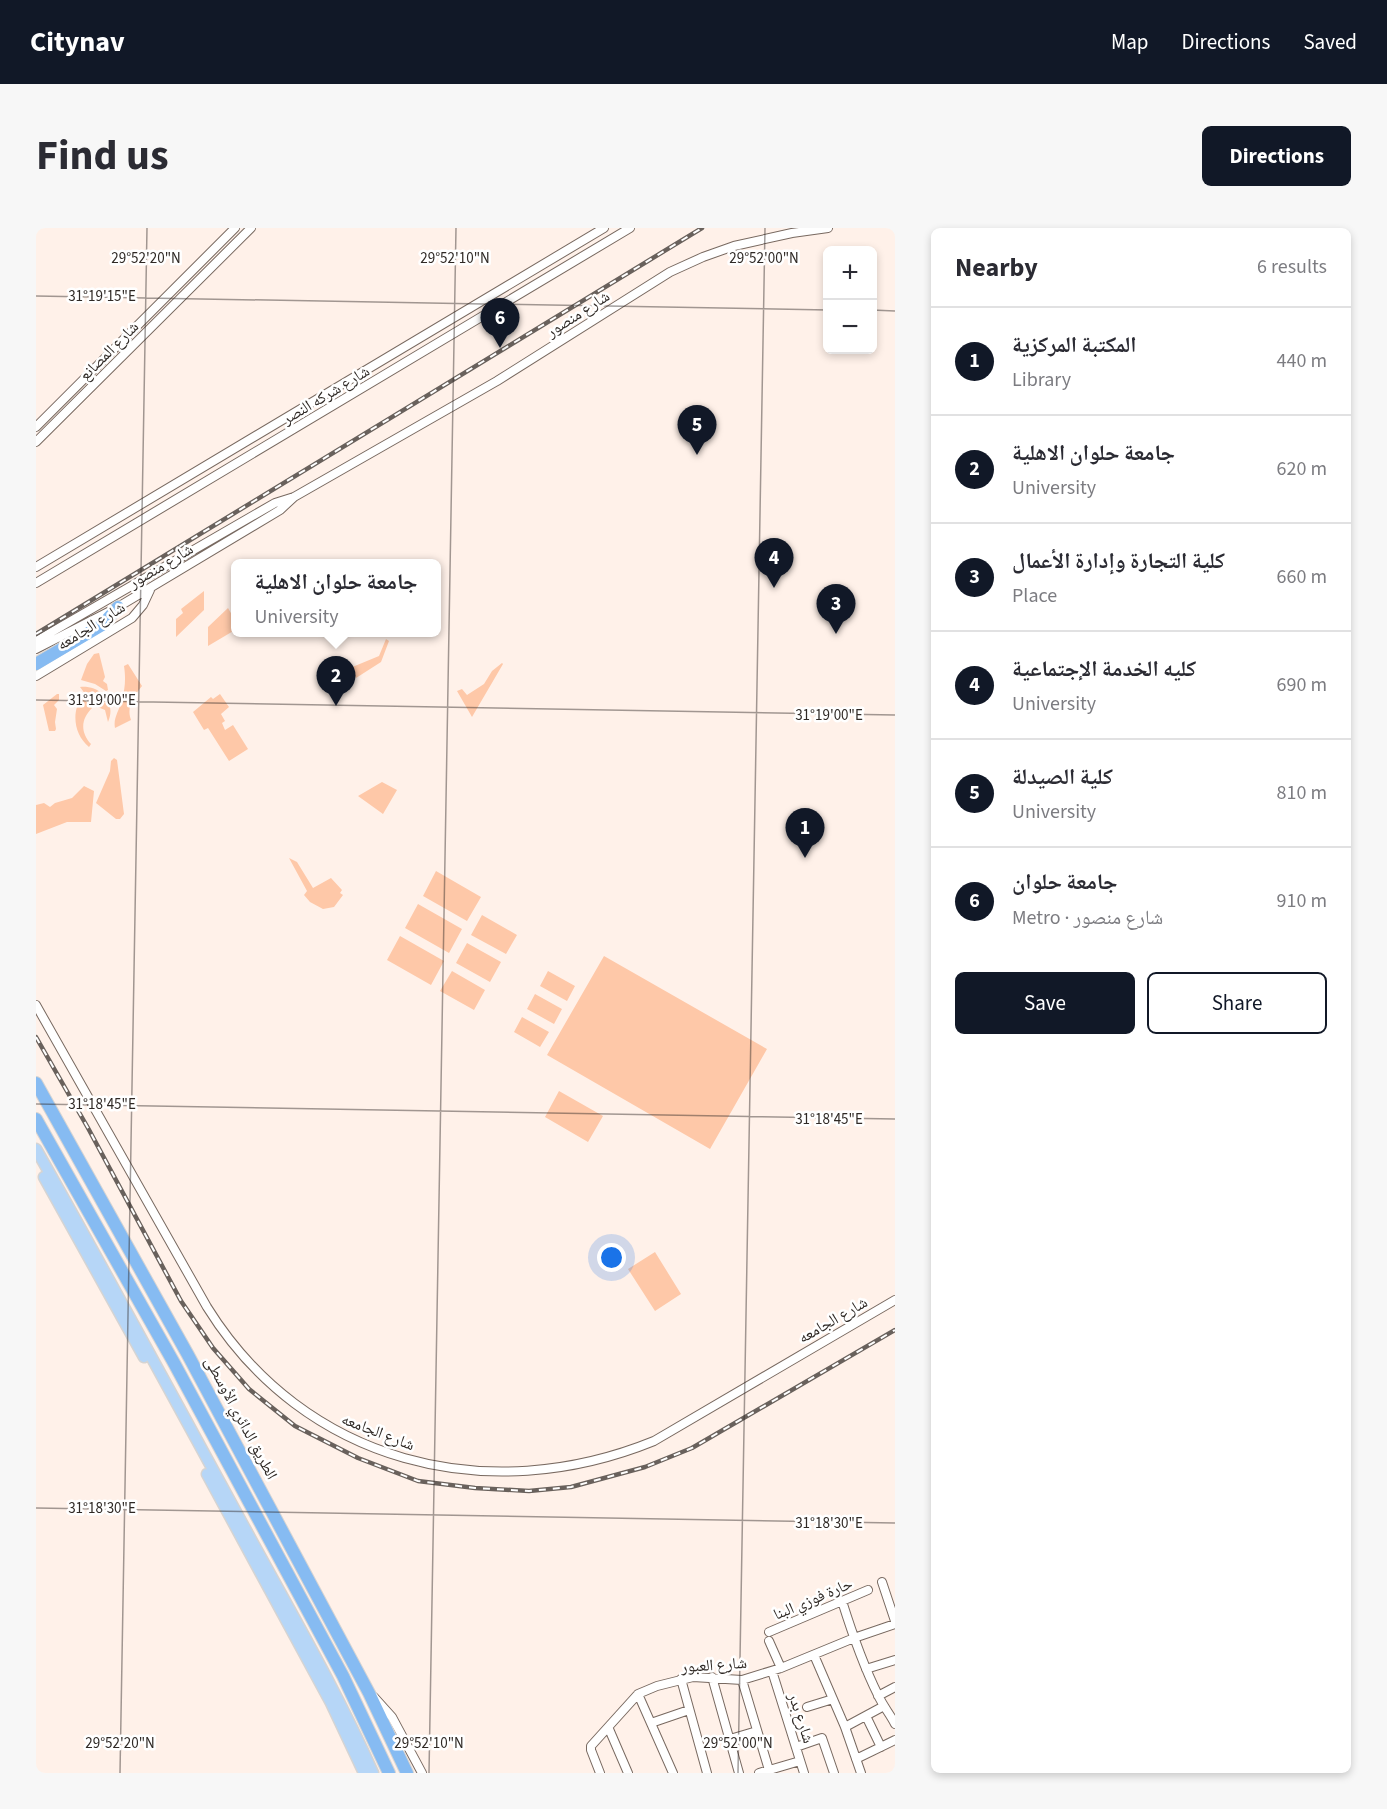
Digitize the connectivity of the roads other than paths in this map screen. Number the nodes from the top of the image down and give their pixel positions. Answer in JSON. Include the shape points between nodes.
{"nodes":[{"id":1,"x":235,"y":228,"type":"edge"},
{"id":2,"x":251,"y":228,"type":"edge"},
{"id":3,"x":604,"y":228,"type":"edge"},
{"id":4,"x":630,"y":228,"type":"edge"},
{"id":5,"x":828,"y":228,"type":"edge"},
{"id":6,"x":36,"y":428,"type":"edge"},
{"id":7,"x":37,"y":438,"type":"edge"},
{"id":8,"x":294,"y":497,"type":"junction"},
{"id":9,"x":36,"y":567,"type":"edge"},
{"id":10,"x":36,"y":583,"type":"edge"},
{"id":11,"x":150,"y":589,"type":"junction"},
{"id":12,"x":118,"y":607,"type":"junction"},
{"id":13,"x":36,"y":641,"type":"edge"},
{"id":14,"x":36,"y":649,"type":"edge"},
{"id":15,"x":36,"y":664,"type":"edge"},
{"id":16,"x":36,"y":675,"type":"edge"},
{"id":17,"x":36,"y":1005,"type":"edge"},
{"id":18,"x":36,"y":1083,"type":"edge"},
{"id":19,"x":36,"y":1119,"type":"edge"},
{"id":20,"x":36,"y":1149,"type":"edge"},
{"id":21,"x":36,"y":1163,"type":"edge"},
{"id":22,"x":895,"y":1300,"type":"edge"},
{"id":23,"x":882,"y":1582,"type":"dead end"},
{"id":24,"x":868,"y":1590,"type":"dead end"},
{"id":25,"x":842,"y":1601,"type":"junction"},
{"id":26,"x":895,"y":1623,"type":"edge"},
{"id":27,"x":769,"y":1632,"type":"dead end"},
{"id":28,"x":854,"y":1638,"type":"junction"},
{"id":29,"x":770,"y":1641,"type":"dead end"},
{"id":30,"x":814,"y":1655,"type":"junction"},
{"id":31,"x":895,"y":1660,"type":"edge"},
{"id":32,"x":781,"y":1668,"type":"junction"},
{"id":33,"x":866,"y":1670,"type":"junction"},
{"id":34,"x":772,"y":1671,"type":"junction"},
{"id":35,"x":712,"y":1677,"type":"junction"},
{"id":36,"x":681,"y":1679,"type":"junction"},
{"id":37,"x":742,"y":1680,"type":"junction"},
{"id":38,"x":895,"y":1687,"type":"edge"},
{"id":39,"x":369,"y":1693,"type":"junction"},
{"id":40,"x":638,"y":1694,"type":"junction"},
{"id":41,"x":878,"y":1696,"type":"junction"},
{"id":42,"x":833,"y":1699,"type":"junction"},
{"id":43,"x":895,"y":1704,"type":"edge"},
{"id":44,"x":807,"y":1707,"type":"dead end"},
{"id":45,"x":885,"y":1707,"type":"junction"},
{"id":46,"x":689,"y":1710,"type":"junction"},
{"id":47,"x":866,"y":1716,"type":"junction"},
{"id":48,"x":651,"y":1723,"type":"junction"},
{"id":49,"x":895,"y":1724,"type":"edge"},
{"id":50,"x":845,"y":1727,"type":"junction"},
{"id":51,"x":609,"y":1729,"type":"junction"},
{"id":52,"x":757,"y":1731,"type":"junction"},
{"id":53,"x":729,"y":1740,"type":"junction"},
{"id":54,"x":895,"y":1740,"type":"edge"},
{"id":55,"x":796,"y":1747,"type":"junction"},
{"id":56,"x":881,"y":1747,"type":"junction"},
{"id":57,"x":856,"y":1759,"type":"junction"},
{"id":58,"x":800,"y":1761,"type":"junction"},
{"id":59,"x":774,"y":1770,"type":"edge"},
{"id":60,"x":364,"y":1773,"type":"edge"},
{"id":61,"x":373,"y":1773,"type":"edge"},
{"id":62,"x":389,"y":1773,"type":"edge"},
{"id":63,"x":407,"y":1773,"type":"edge"},
{"id":64,"x":422,"y":1773,"type":"edge"},
{"id":65,"x":600,"y":1773,"type":"edge"},
{"id":66,"x":628,"y":1773,"type":"edge"},
{"id":67,"x":673,"y":1773,"type":"edge"},
{"id":68,"x":707,"y":1773,"type":"edge"},
{"id":69,"x":739,"y":1773,"type":"edge"},
{"id":70,"x":759,"y":1773,"type":"edge"},
{"id":71,"x":804,"y":1773,"type":"edge"},
{"id":72,"x":834,"y":1773,"type":"edge"},
{"id":73,"x":861,"y":1773,"type":"edge"}],
"edges":[{"from":1,"to":6,"type":"street","name":"شارع المصانع"},
{"from":2,"to":7,"type":"street","name":"شارع المصانع"},
{"from":3,"to":9,"type":"street","name":"شارع شركه النصر"},
{"from":4,"to":10,"type":"street","name":"شارع شركه النصر"},
{"from":5,"to":8,"type":"street","name":"شارع منصور","via":[[734,246],[670,272],[497,381]]},
{"from":8,"to":11,"type":"street","name":"شارع منصور","via":[[280,510]]},
{"from":8,"to":13,"type":"street","name":"شارع منصور","via":[[275,503]]},
{"from":11,"to":12,"type":"street","name":"شارع منصور"},
{"from":11,"to":16,"type":"street","name":"شارع الجامعه","via":[[132,618]]},
{"from":12,"to":14,"type":"street","name":"شارع منصور"},
{"from":12,"to":15,"type":"highway","via":[[102,625]]},
{"from":17,"to":22,"type":"street","name":"شارع الجامعه","via":[[207,1307],[237,1350],[260,1376],[300,1409],[346,1436],[387,1452],[432,1464],[498,1472],[545,1470],[610,1457],[654,1441]]},
{"from":18,"to":39,"type":"highway","name":"الطريق الدائري الأوسطى","via":[[177,1334]]},
{"from":19,"to":62,"type":"highway","name":"الطريق الدائري الأوسطى","via":[[174,1363],[343,1676]]},
{"from":20,"to":61,"type":"main road","via":[[317,1660]]},
{"from":21,"to":60,"type":"main road","via":[[311,1666]]},
{"from":23,"to":26,"type":"street"},
{"from":24,"to":25,"type":"street","name":"حارة فوزي البنا"},
{"from":25,"to":27,"type":"street","name":"حارة فوزي البنا"},
{"from":25,"to":28,"type":"street"},
{"from":26,"to":28,"type":"street","name":"شارع العبور"},
{"from":28,"to":30,"type":"street","name":"شارع العبور"},
{"from":28,"to":33,"type":"street"},
{"from":29,"to":32,"type":"street"},
{"from":30,"to":32,"type":"street","name":"شارع العبور"},
{"from":30,"to":42,"type":"street"},
{"from":31,"to":33,"type":"street"},
{"from":32,"to":34,"type":"street","name":"شارع العبور"},
{"from":33,"to":41,"type":"street"},
{"from":34,"to":37,"type":"street","name":"شارع العبور"},
{"from":34,"to":55,"type":"street","name":"شارع بدر"},
{"from":35,"to":36,"type":"street","name":"شارع العبور"},
{"from":35,"to":37,"type":"street","name":"شارع العبور"},
{"from":35,"to":53,"type":"street"},
{"from":36,"to":40,"type":"street","name":"شارع العبور"},
{"from":36,"to":46,"type":"street"},
{"from":37,"to":52,"type":"street"},
{"from":38,"to":41,"type":"street"},
{"from":39,"to":63,"type":"highway","name":"الطريق الدائري الأوسطى"},
{"from":39,"to":64,"type":"street","via":[[392,1717]]},
{"from":40,"to":48,"type":"street"},
{"from":40,"to":51,"type":"street","name":"شارع العبور"},
{"from":41,"to":45,"type":"street"},
{"from":42,"to":44,"type":"street"},
{"from":42,"to":50,"type":"street"},
{"from":43,"to":45,"type":"street"},
{"from":45,"to":47,"type":"street"},
{"from":45,"to":49,"type":"street"},
{"from":46,"to":48,"type":"street"},
{"from":46,"to":68,"type":"street"},
{"from":47,"to":50,"type":"street"},
{"from":47,"to":56,"type":"street"},
{"from":48,"to":67,"type":"street"},
{"from":50,"to":57,"type":"street"},
{"from":51,"to":65,"type":"street","name":"شارع العبور","via":[[592,1744]]},
{"from":51,"to":66,"type":"street"},
{"from":52,"to":53,"type":"street"},
{"from":52,"to":59,"type":"street"},
{"from":53,"to":69,"type":"street"},
{"from":54,"to":56,"type":"street"},
{"from":55,"to":58,"type":"street","name":"شارع بدر"},
{"from":55,"to":72,"type":"street","via":[[822,1738]]},
{"from":56,"to":57,"type":"street"},
{"from":57,"to":73,"type":"street"},
{"from":58,"to":59,"type":"street"},
{"from":58,"to":71,"type":"street","name":"شارع بدر"},
{"from":59,"to":70,"type":"street"}]}
